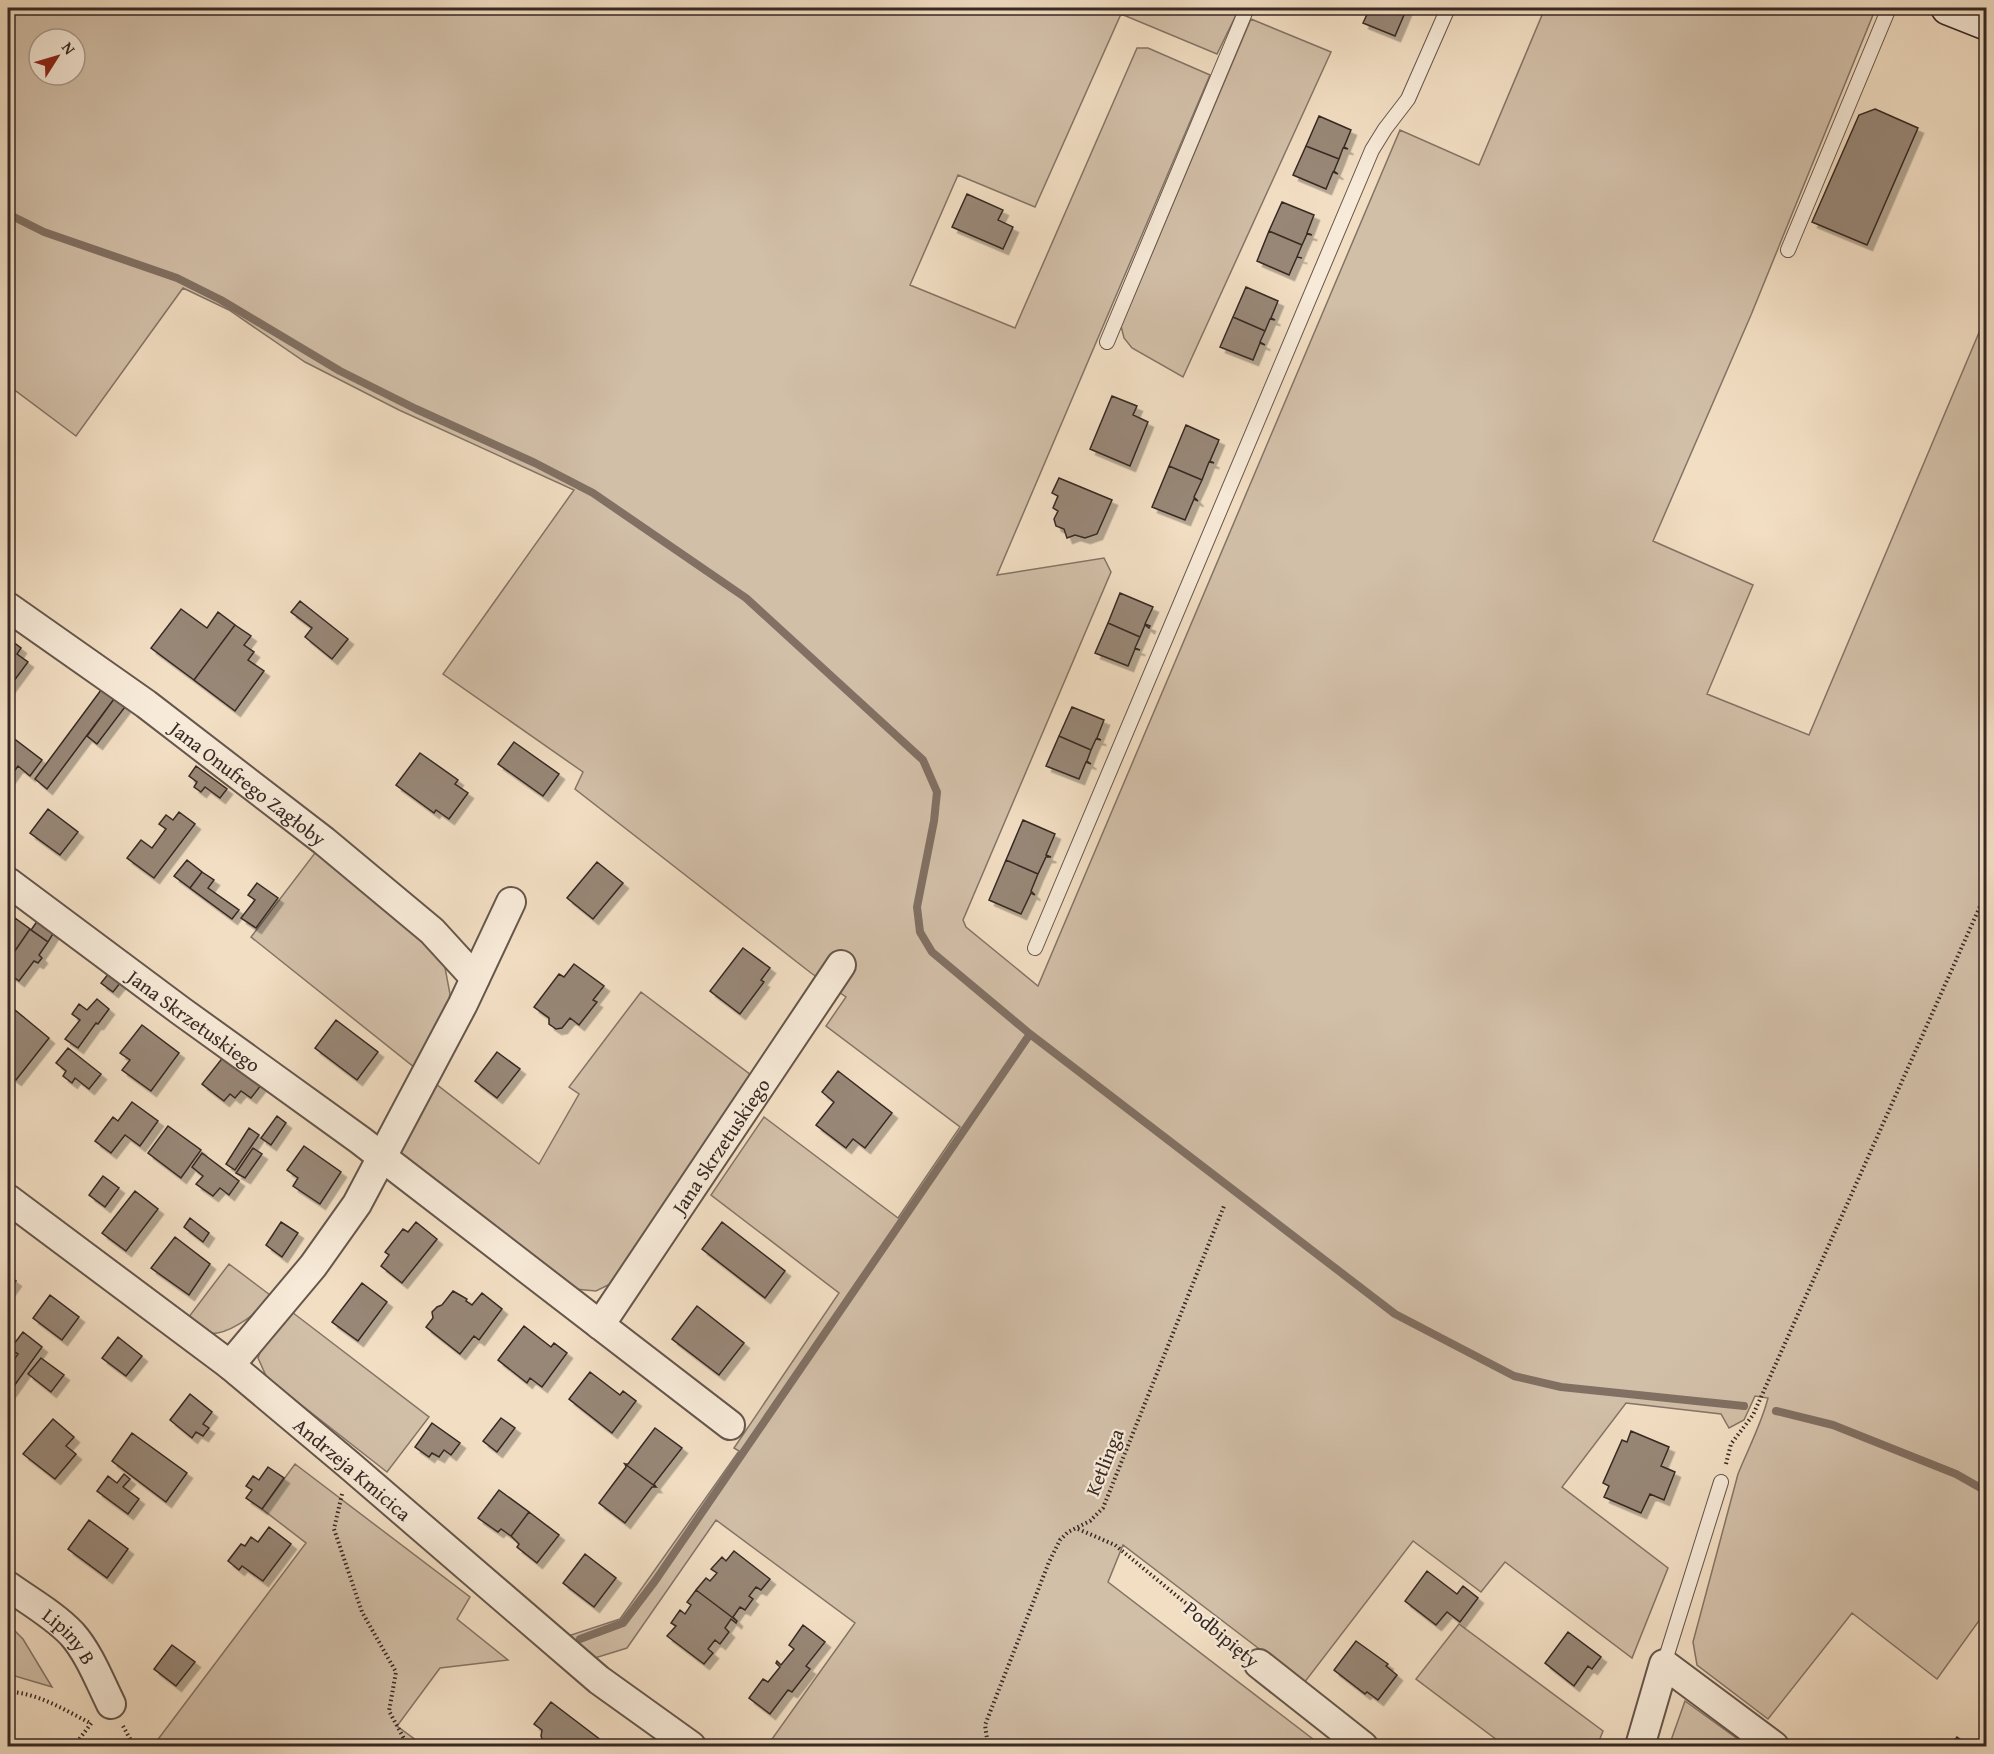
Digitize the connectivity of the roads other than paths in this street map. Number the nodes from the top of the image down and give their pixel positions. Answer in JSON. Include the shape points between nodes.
{"nodes":[{"id":1,"x":1247,"y":8,"type":"edge"},
{"id":2,"x":1448,"y":8,"type":"edge"},
{"id":3,"x":1889,"y":8,"type":"edge"},
{"id":4,"x":1948,"y":8,"type":"edge"},
{"id":5,"x":1986,"y":24,"type":"edge"},
{"id":6,"x":1788,"y":250,"type":"dead end"},
{"id":7,"x":1107,"y":342,"type":"dead end"},
{"id":8,"x":8,"y":607,"type":"edge"},
{"id":9,"x":8,"y":882,"type":"edge"},
{"id":10,"x":511,"y":902,"type":"dead end"},
{"id":11,"x":1035,"y":948,"type":"dead end"},
{"id":12,"x":841,"y":965,"type":"dead end"},
{"id":13,"x":475,"y":978,"type":"junction"},
{"id":14,"x":383,"y":1158,"type":"junction"},
{"id":15,"x":8,"y":1199,"type":"edge"},
{"id":16,"x":600,"y":1325,"type":"junction"},
{"id":17,"x":230,"y":1365,"type":"junction"},
{"id":18,"x":730,"y":1425,"type":"dead end"},
{"id":19,"x":1721,"y":1482,"type":"road end"},
{"id":20,"x":8,"y":1586,"type":"edge"},
{"id":21,"x":1258,"y":1664,"type":"road end"},
{"id":22,"x":1664,"y":1664,"type":"junction"},
{"id":23,"x":111,"y":1704,"type":"dead end"},
{"id":24,"x":691,"y":1746,"type":"edge"},
{"id":25,"x":1363,"y":1746,"type":"edge"},
{"id":26,"x":1640,"y":1746,"type":"edge"},
{"id":27,"x":1774,"y":1746,"type":"edge"}],
"edges":[{"from":1,"to":7,"type":"lane"},
{"from":2,"to":11,"type":"lane","via":[[1408,99],[1372,150]]},
{"from":3,"to":6,"type":"lane"},
{"from":4,"to":5,"type":"main road"},
{"from":8,"to":13,"type":"street","name":"Jana Onufrego Zagłoby","via":[[146,704],[332,848],[432,931]]},
{"from":9,"to":14,"type":"street","name":"Jana Skrzetuskiego"},
{"from":10,"to":13,"type":"street"},
{"from":12,"to":16,"type":"street","name":"Jana Skrzetuskiego"},
{"from":13,"to":14,"type":"street"},
{"from":14,"to":16,"type":"street","name":"Jana Skrzetuskiego"},
{"from":14,"to":17,"type":"street","via":[[357,1204],[313,1266]]},
{"from":15,"to":17,"type":"street","name":"Andrzeja Kmicica"},
{"from":16,"to":18,"type":"street","name":"Jana Skrzetuskiego"},
{"from":17,"to":24,"type":"street","name":"Andrzeja Kmicica","via":[[599,1680]]},
{"from":19,"to":22,"type":"lane"},
{"from":20,"to":23,"type":"street","name":"Lipiny B","via":[[74,1636]]},
{"from":21,"to":25,"type":"street","name":"Podbipięty"},
{"from":22,"to":26,"type":"street"},
{"from":22,"to":27,"type":"street"}]}
